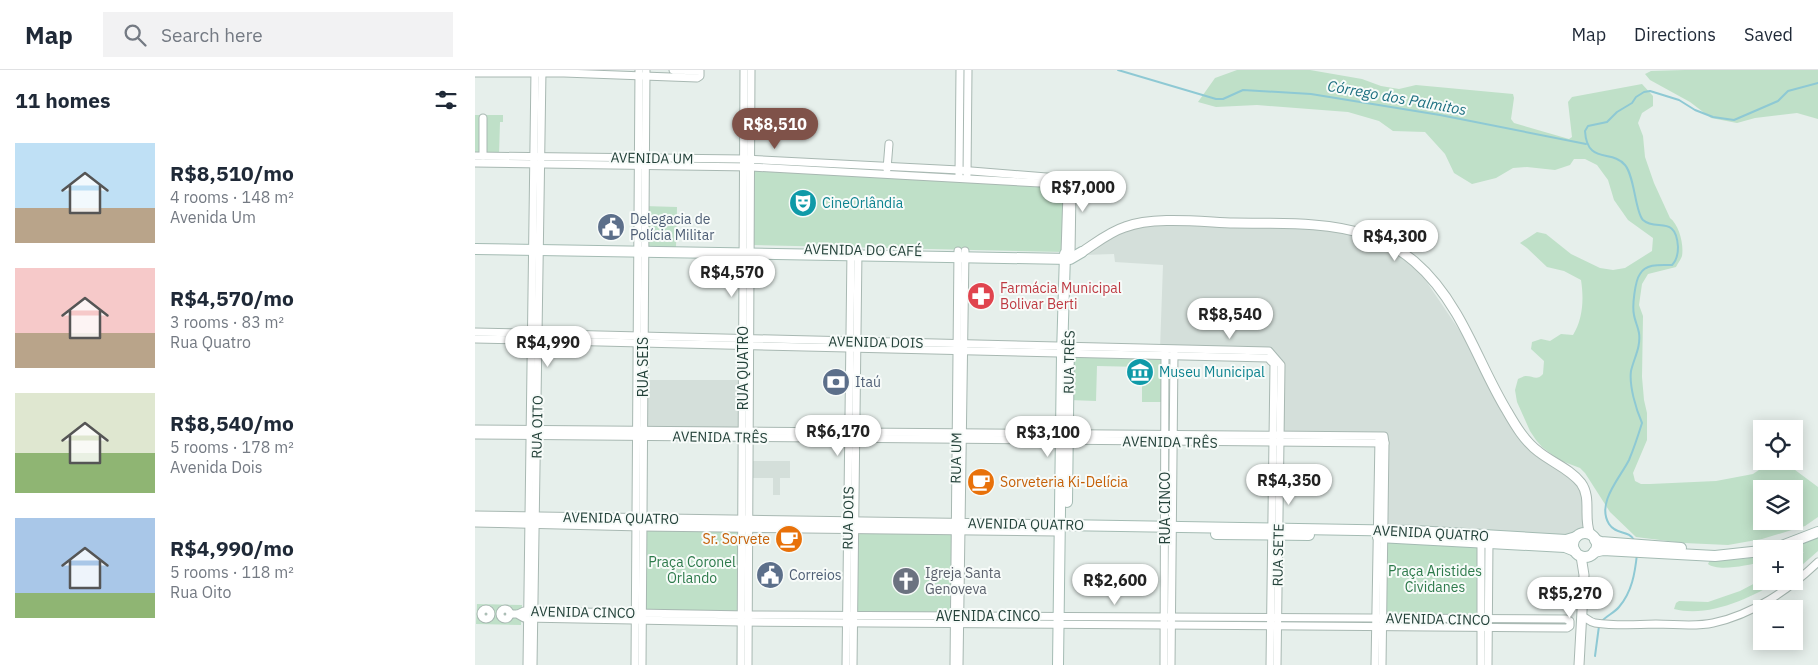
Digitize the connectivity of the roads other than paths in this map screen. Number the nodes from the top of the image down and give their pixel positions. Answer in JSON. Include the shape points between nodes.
{"nodes":[{"id":1,"x":673,"y":70,"type":"edge"},
{"id":2,"x":744,"y":70,"type":"edge"},
{"id":3,"x":751,"y":70,"type":"edge"},
{"id":4,"x":960,"y":70,"type":"edge"},
{"id":5,"x":968,"y":70,"type":"edge"},
{"id":6,"x":538,"y":72,"type":"edge"},
{"id":7,"x":573,"y":72,"type":"edge"},
{"id":8,"x":475,"y":73,"type":"edge"},
{"id":9,"x":642,"y":73,"type":"edge"},
{"id":10,"x":748,"y":79,"type":"junction"},
{"id":11,"x":483,"y":118,"type":"dead end"},
{"id":12,"x":889,"y":144,"type":"dead end"},
{"id":13,"x":475,"y":156,"type":"edge"},
{"id":14,"x":483,"y":156,"type":"junction"},
{"id":15,"x":537,"y":160,"type":"junction"},
{"id":16,"x":641,"y":161,"type":"junction"},
{"id":17,"x":475,"y":163,"type":"edge"},
{"id":18,"x":747,"y":163,"type":"junction"},
{"id":19,"x":887,"y":170,"type":"junction"},
{"id":20,"x":963,"y":174,"type":"junction"},
{"id":21,"x":1065,"y":184,"type":"joint"},
{"id":22,"x":475,"y":244,"type":"edge"},
{"id":23,"x":537,"y":248,"type":"junction"},
{"id":24,"x":475,"y":249,"type":"edge"},
{"id":25,"x":641,"y":250,"type":"junction"},
{"id":26,"x":747,"y":252,"type":"junction"},
{"id":27,"x":1082,"y":252,"type":"joint"},
{"id":28,"x":854,"y":253,"type":"junction"},
{"id":29,"x":961,"y":255,"type":"junction"},
{"id":30,"x":1068,"y":256,"type":"junction"},
{"id":31,"x":475,"y":332,"type":"edge"},
{"id":32,"x":534,"y":338,"type":"junction"},
{"id":33,"x":475,"y":339,"type":"edge"},
{"id":34,"x":640,"y":340,"type":"junction"},
{"id":35,"x":746,"y":342,"type":"junction"},
{"id":36,"x":853,"y":344,"type":"junction"},
{"id":37,"x":959,"y":347,"type":"junction"},
{"id":38,"x":1065,"y":350,"type":"junction"},
{"id":39,"x":1165,"y":353,"type":"junction"},
{"id":40,"x":1174,"y":353,"type":"junction"},
{"id":41,"x":1273,"y":359,"type":"joint"},
{"id":42,"x":475,"y":429,"type":"edge"},
{"id":43,"x":534,"y":432,"type":"junction"},
{"id":44,"x":640,"y":433,"type":"junction"},
{"id":45,"x":746,"y":434,"type":"junction"},
{"id":46,"x":475,"y":435,"type":"edge"},
{"id":47,"x":852,"y":435,"type":"junction"},
{"id":48,"x":959,"y":436,"type":"junction"},
{"id":49,"x":1064,"y":437,"type":"junction"},
{"id":50,"x":1169,"y":438,"type":"junction"},
{"id":51,"x":1276,"y":439,"type":"junction"},
{"id":52,"x":475,"y":516,"type":"edge"},
{"id":53,"x":532,"y":520,"type":"junction"},
{"id":54,"x":475,"y":522,"type":"edge"},
{"id":55,"x":639,"y":522,"type":"junction"},
{"id":56,"x":745,"y":523,"type":"junction"},
{"id":57,"x":851,"y":525,"type":"junction"},
{"id":58,"x":958,"y":527,"type":"junction"},
{"id":59,"x":1063,"y":528,"type":"junction"},
{"id":60,"x":1168,"y":530,"type":"junction"},
{"id":61,"x":1275,"y":531,"type":"junction"},
{"id":62,"x":1818,"y":532,"type":"edge"},
{"id":63,"x":1380,"y":533,"type":"junction"},
{"id":64,"x":1585,"y":536,"type":"junction"},
{"id":65,"x":1485,"y":539,"type":"junction"},
{"id":66,"x":1797,"y":540,"type":"edge"},
{"id":67,"x":1527,"y":541,"type":"junction"},
{"id":68,"x":1613,"y":547,"type":"junction"},
{"id":69,"x":1585,"y":553,"type":"junction"},
{"id":70,"x":1753,"y":553,"type":"edge"},
{"id":71,"x":1818,"y":562,"type":"edge"},
{"id":72,"x":491,"y":614,"type":"dead end"},
{"id":73,"x":531,"y":615,"type":"junction"},
{"id":74,"x":1582,"y":616,"type":"junction"},
{"id":75,"x":638,"y":617,"type":"junction"},
{"id":76,"x":745,"y":618,"type":"junction"},
{"id":77,"x":850,"y":619,"type":"junction"},
{"id":78,"x":957,"y":620,"type":"junction"},
{"id":79,"x":1062,"y":620,"type":"junction"},
{"id":80,"x":1168,"y":621,"type":"junction"},
{"id":81,"x":1274,"y":622,"type":"junction"},
{"id":82,"x":1379,"y":622,"type":"junction"},
{"id":83,"x":1485,"y":624,"type":"junction"},
{"id":84,"x":1167,"y":662,"type":"edge"},
{"id":85,"x":527,"y":665,"type":"edge"},
{"id":86,"x":533,"y":665,"type":"edge"},
{"id":87,"x":635,"y":665,"type":"edge"},
{"id":88,"x":642,"y":665,"type":"edge"},
{"id":89,"x":741,"y":665,"type":"edge"},
{"id":90,"x":748,"y":665,"type":"edge"},
{"id":91,"x":847,"y":665,"type":"edge"},
{"id":92,"x":853,"y":665,"type":"edge"},
{"id":93,"x":954,"y":665,"type":"edge"},
{"id":94,"x":959,"y":665,"type":"edge"},
{"id":95,"x":1058,"y":665,"type":"edge"},
{"id":96,"x":1064,"y":665,"type":"edge"},
{"id":97,"x":1270,"y":665,"type":"edge"},
{"id":98,"x":1277,"y":665,"type":"edge"},
{"id":99,"x":1375,"y":665,"type":"edge"},
{"id":100,"x":1382,"y":665,"type":"edge"},
{"id":101,"x":1481,"y":665,"type":"edge"},
{"id":102,"x":1488,"y":665,"type":"edge"},
{"id":103,"x":1579,"y":665,"type":"edge"}],
"edges":[{"from":1,"to":9,"type":"street","via":[[700,71],[700,76]]},
{"from":2,"to":10,"type":"street","name":"RUA QUATRO"},
{"from":3,"to":10,"type":"street","name":"RUA QUATRO"},
{"from":4,"to":20,"type":"street"},
{"from":5,"to":20,"type":"street"},
{"from":6,"to":7,"type":"street"},
{"from":6,"to":8,"type":"street"},
{"from":6,"to":15,"type":"street","name":"RUA OITO"},
{"from":7,"to":9,"type":"street"},
{"from":9,"to":16,"type":"street","name":"RUA SEIS"},
{"from":10,"to":18,"type":"street","name":"RUA QUATRO"},
{"from":11,"to":14,"type":"street"},
{"from":12,"to":19,"type":"street"},
{"from":13,"to":14,"type":"street","name":"AVENIDA UM"},
{"from":14,"to":15,"type":"street","name":"AVENIDA UM"},
{"from":15,"to":16,"type":"street","name":"AVENIDA UM"},
{"from":15,"to":17,"type":"street","name":"AVENIDA UM"},
{"from":15,"to":23,"type":"street","name":"RUA OITO"},
{"from":16,"to":18,"type":"street","name":"AVENIDA UM"},
{"from":16,"to":25,"type":"street","name":"RUA SEIS"},
{"from":18,"to":19,"type":"street","name":"AVENIDA UM"},
{"from":18,"to":26,"type":"street","name":"RUA QUATRO"},
{"from":19,"to":20,"type":"street","name":"AVENIDA UM"},
{"from":20,"to":21,"type":"street","name":"AVENIDA UM"},
{"from":21,"to":30,"type":"street","name":"RUA TRÊS","via":[[1072,191]]},
{"from":22,"to":23,"type":"main road","name":"AVENIDA DO CAFÉ"},
{"from":23,"to":24,"type":"main road","name":"AVENIDA DO CAFÉ"},
{"from":23,"to":25,"type":"main road","name":"AVENIDA DO CAFÉ"},
{"from":23,"to":32,"type":"street","name":"RUA OITO"},
{"from":25,"to":26,"type":"main road","name":"AVENIDA DO CAFÉ"},
{"from":25,"to":34,"type":"street","name":"RUA SEIS"},
{"from":26,"to":28,"type":"main road","name":"AVENIDA DO CAFÉ"},
{"from":26,"to":35,"type":"street","name":"RUA QUATRO"},
{"from":27,"to":30,"type":"main road","name":"AVENIDA DO CAFÉ"},
{"from":27,"to":64,"type":"street","via":[[1126,226],[1161,222],[1325,225],[1355,230],[1387,243],[1415,262],[1443,292],[1506,409],[1537,452],[1569,471],[1581,483],[1586,493]]},
{"from":28,"to":29,"type":"main road","name":"AVENIDA DO CAFÉ"},
{"from":28,"to":36,"type":"street","name":"RUA DOIS"},
{"from":29,"to":30,"type":"main road","name":"AVENIDA DO CAFÉ"},
{"from":29,"to":37,"type":"street","name":"RUA UM"},
{"from":30,"to":38,"type":"main road","name":"RUA TRÊS"},
{"from":31,"to":32,"type":"street","name":"AVENIDA DOIS"},
{"from":32,"to":33,"type":"street","name":"AVENIDA DOIS"},
{"from":32,"to":34,"type":"street","name":"AVENIDA DOIS"},
{"from":32,"to":43,"type":"street","name":"RUA OITO"},
{"from":34,"to":35,"type":"street","name":"AVENIDA DOIS"},
{"from":34,"to":44,"type":"street","name":"RUA SEIS"},
{"from":35,"to":36,"type":"street","name":"AVENIDA DOIS"},
{"from":35,"to":45,"type":"street","name":"RUA QUATRO"},
{"from":36,"to":37,"type":"street","name":"AVENIDA DOIS"},
{"from":36,"to":47,"type":"street","name":"RUA DOIS"},
{"from":37,"to":38,"type":"street","name":"AVENIDA DOIS"},
{"from":37,"to":48,"type":"street","name":"RUA UM"},
{"from":38,"to":39,"type":"street","name":"AVENIDA DOIS"},
{"from":38,"to":49,"type":"main road","name":"RUA TRÊS"},
{"from":39,"to":40,"type":"street","name":"AVENIDA DOIS"},
{"from":39,"to":50,"type":"street","name":"RUA CINCO"},
{"from":40,"to":41,"type":"street","name":"AVENIDA DOIS"},
{"from":40,"to":50,"type":"street","name":"RUA CINCO"},
{"from":41,"to":51,"type":"street","name":"RUA SETE","via":[[1281,364],[1277,383]]},
{"from":42,"to":43,"type":"street","name":"AVENIDA TRÊS"},
{"from":43,"to":44,"type":"street","name":"AVENIDA TRÊS"},
{"from":43,"to":46,"type":"street","name":"AVENIDA TRÊS"},
{"from":43,"to":53,"type":"street","name":"RUA OITO"},
{"from":44,"to":45,"type":"street","name":"AVENIDA TRÊS"},
{"from":44,"to":55,"type":"street","name":"RUA SEIS"},
{"from":45,"to":47,"type":"street","name":"AVENIDA TRÊS"},
{"from":45,"to":56,"type":"street","name":"RUA QUATRO"},
{"from":47,"to":48,"type":"street","name":"AVENIDA TRÊS"},
{"from":47,"to":57,"type":"street","name":"RUA DOIS"},
{"from":48,"to":49,"type":"street","name":"AVENIDA TRÊS"},
{"from":48,"to":58,"type":"street","name":"RUA UM"},
{"from":49,"to":50,"type":"street","name":"AVENIDA TRÊS"},
{"from":49,"to":59,"type":"main road","name":"RUA TRÊS"},
{"from":50,"to":51,"type":"street","name":"AVENIDA TRÊS"},
{"from":50,"to":60,"type":"street","name":"RUA CINCO"},
{"from":51,"to":61,"type":"street","name":"RUA SETE"},
{"from":51,"to":63,"type":"street","name":"AVENIDA TRÊS","via":[[1382,439]]},
{"from":52,"to":53,"type":"street","name":"AVENIDA QUATRO"},
{"from":53,"to":54,"type":"street","name":"AVENIDA QUATRO"},
{"from":53,"to":55,"type":"street","name":"AVENIDA QUATRO"},
{"from":53,"to":73,"type":"street","name":"RUA OITO"},
{"from":55,"to":56,"type":"street","name":"AVENIDA QUATRO"},
{"from":55,"to":75,"type":"street","name":"RUA SEIS"},
{"from":56,"to":57,"type":"street","name":"AVENIDA QUATRO"},
{"from":56,"to":76,"type":"street","name":"RUA QUATRO"},
{"from":57,"to":58,"type":"street","name":"AVENIDA QUATRO"},
{"from":57,"to":77,"type":"street","name":"RUA DOIS"},
{"from":58,"to":59,"type":"street","name":"AVENIDA QUATRO"},
{"from":58,"to":78,"type":"street","name":"RUA UM"},
{"from":59,"to":60,"type":"main road","name":"AVENIDA QUATRO"},
{"from":59,"to":79,"type":"main road","name":"RUA TRÊS"},
{"from":60,"to":61,"type":"main road","name":"AVENIDA QUATRO"},
{"from":60,"to":80,"type":"street","name":"RUA CINCO"},
{"from":61,"to":63,"type":"main road","name":"AVENIDA QUATRO"},
{"from":61,"to":81,"type":"street","name":"RUA SETE"},
{"from":62,"to":66,"type":"main road"},
{"from":63,"to":65,"type":"main road","name":"AVENIDA QUATRO"},
{"from":63,"to":82,"type":"street"},
{"from":64,"to":67,"type":"main road","name":"AVENIDA QUATRO"},
{"from":64,"to":68,"type":"main road","name":"AVENIDA QUATRO"},
{"from":64,"to":69,"type":"main road","via":[[1573,544]]},
{"from":64,"to":69,"type":"main road","via":[[1597,546]]},
{"from":65,"to":67,"type":"main road","name":"AVENIDA QUATRO"},
{"from":65,"to":83,"type":"street"},
{"from":67,"to":69,"type":"main road","name":"AVENIDA QUATRO"},
{"from":68,"to":69,"type":"main road","name":"AVENIDA QUATRO"},
{"from":68,"to":70,"type":"main road"},
{"from":69,"to":74,"type":"street"},
{"from":71,"to":74,"type":"street","via":[[1773,598],[1714,623],[1606,624],[1594,623]]},
{"from":72,"to":73,"type":"street","name":"AVENIDA CINCO","via":[[500,614],[505,609],[514,614]]},
{"from":73,"to":75,"type":"street","name":"AVENIDA CINCO"},
{"from":73,"to":85,"type":"street","name":"RUA OITO"},
{"from":73,"to":86,"type":"street","name":"RUA OITO"},
{"from":74,"to":103,"type":"street"},
{"from":75,"to":76,"type":"street","name":"AVENIDA CINCO"},
{"from":75,"to":87,"type":"street","name":"RUA SEIS"},
{"from":75,"to":88,"type":"street","name":"RUA SEIS"},
{"from":76,"to":77,"type":"street","name":"AVENIDA CINCO"},
{"from":76,"to":89,"type":"street","name":"RUA QUATRO"},
{"from":76,"to":90,"type":"street","name":"RUA QUATRO"},
{"from":77,"to":78,"type":"street","name":"AVENIDA CINCO"},
{"from":77,"to":91,"type":"street","name":"RUA DOIS"},
{"from":77,"to":92,"type":"street","name":"RUA DOIS"},
{"from":78,"to":79,"type":"street","name":"AVENIDA CINCO"},
{"from":78,"to":93,"type":"street","name":"RUA UM"},
{"from":78,"to":94,"type":"street","name":"RUA UM"},
{"from":79,"to":80,"type":"street","name":"AVENIDA CINCO"},
{"from":79,"to":95,"type":"main road","name":"RUA TRÊS"},
{"from":79,"to":96,"type":"main road","name":"RUA TRÊS"},
{"from":80,"to":81,"type":"street","name":"AVENIDA CINCO"},
{"from":80,"to":84,"type":"street","name":"RUA CINCO"},
{"from":81,"to":82,"type":"street","name":"AVENIDA CINCO"},
{"from":81,"to":97,"type":"street","name":"RUA SETE"},
{"from":81,"to":98,"type":"street","name":"RUA SETE"},
{"from":82,"to":83,"type":"street","name":"AVENIDA CINCO"},
{"from":82,"to":99,"type":"street"},
{"from":82,"to":100,"type":"street"},
{"from":83,"to":83,"type":"street","name":"AVENIDA CINCO","via":[[1567,628],[1571,623],[1566,619]]},
{"from":83,"to":101,"type":"street"},
{"from":83,"to":102,"type":"street"}]}
